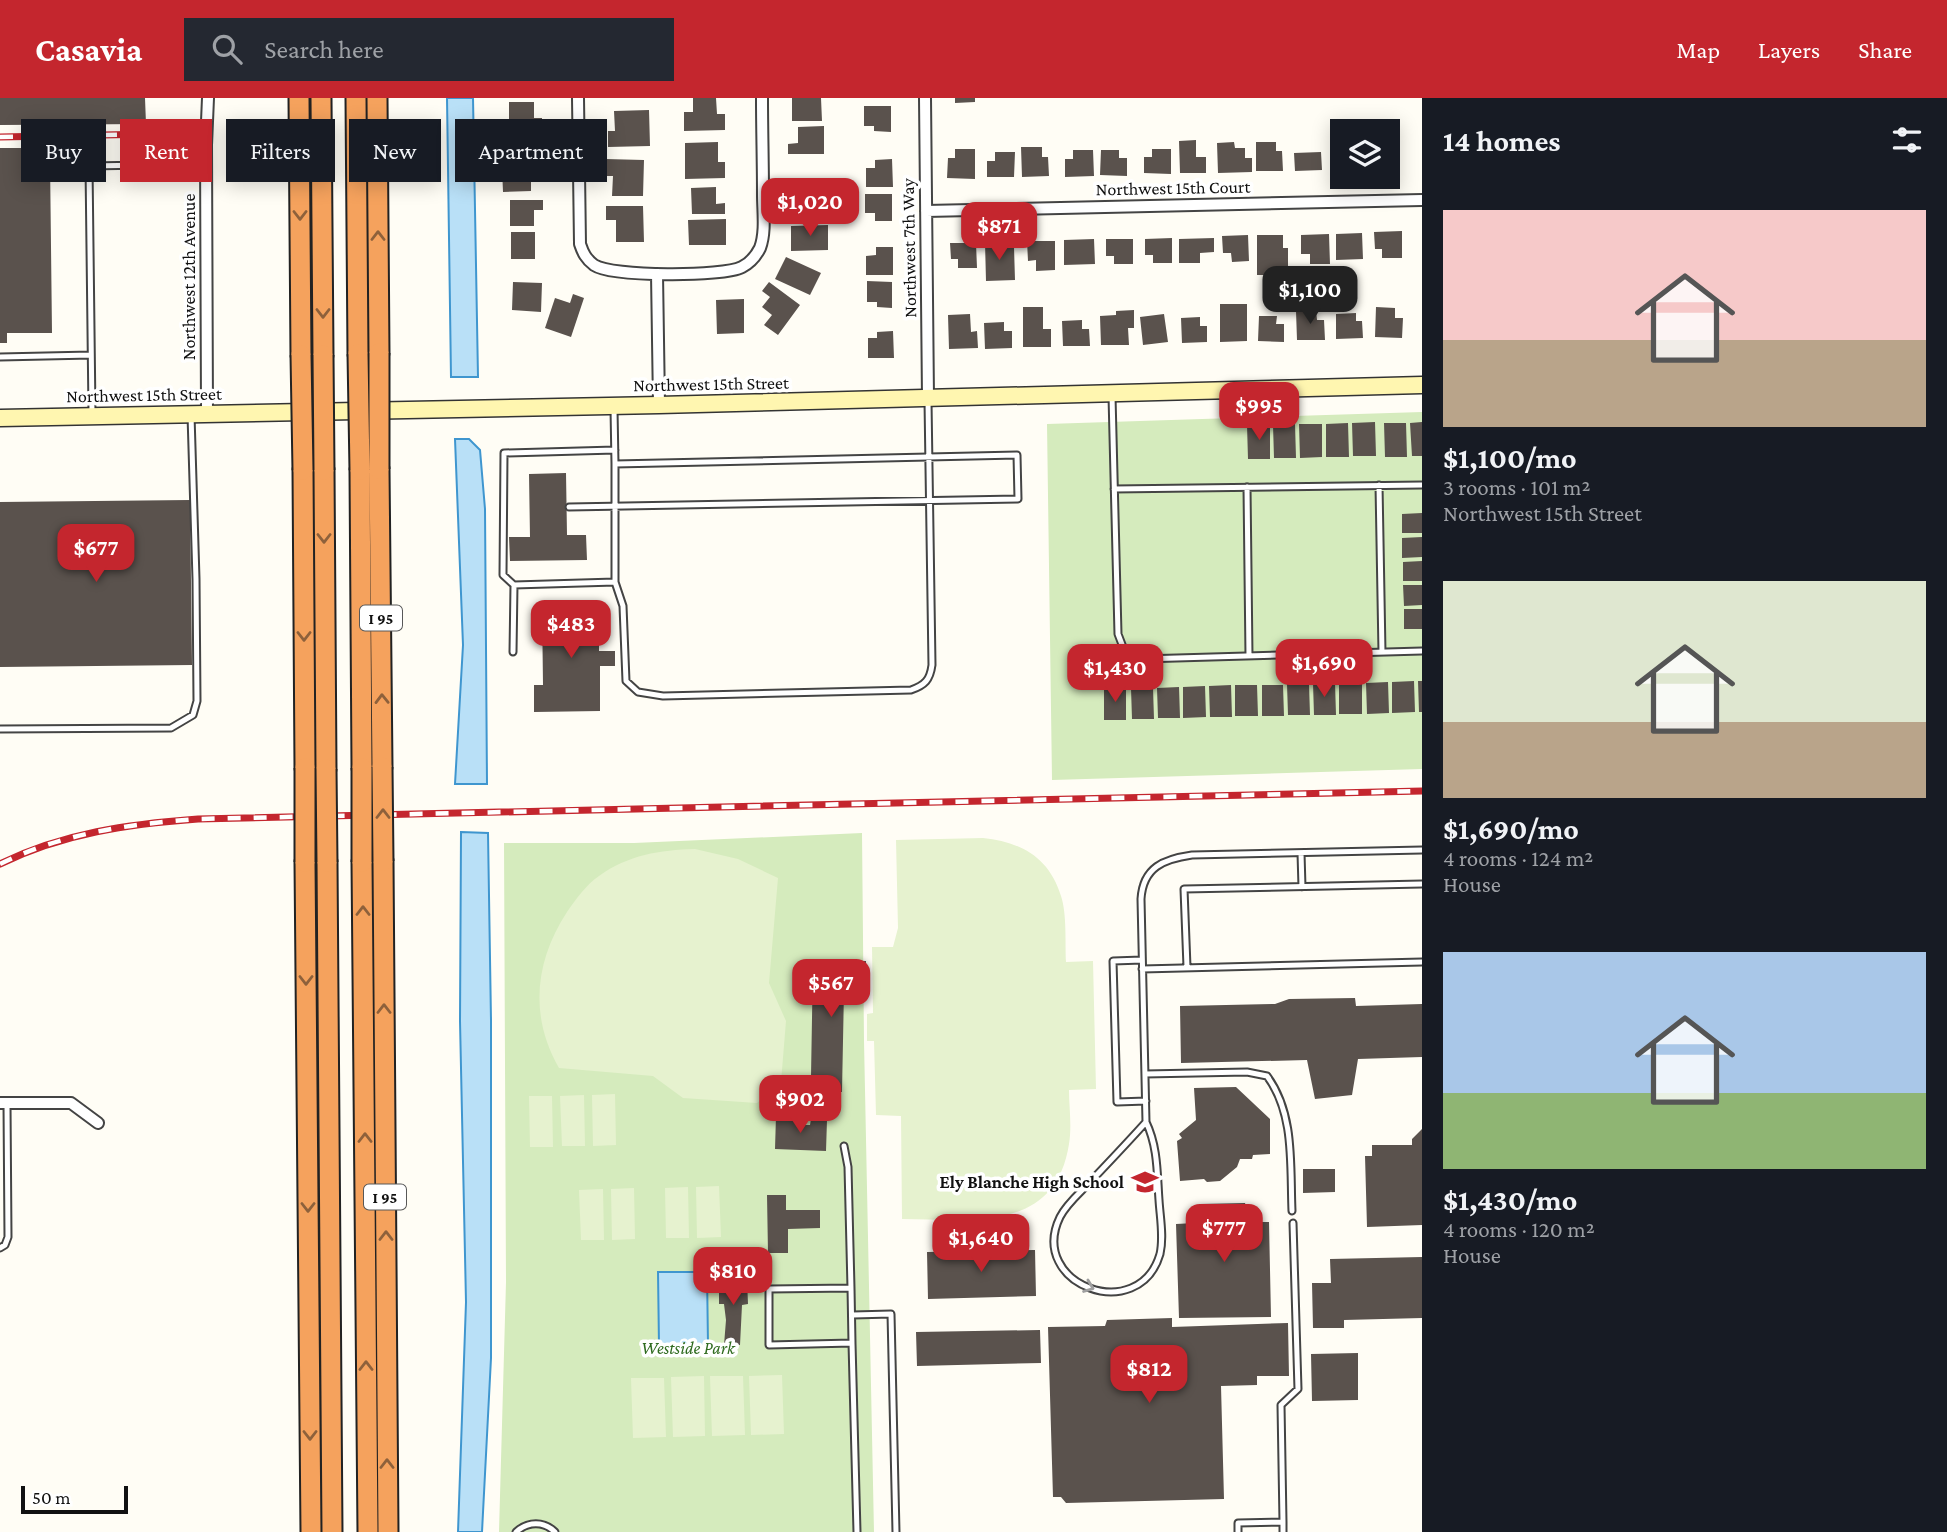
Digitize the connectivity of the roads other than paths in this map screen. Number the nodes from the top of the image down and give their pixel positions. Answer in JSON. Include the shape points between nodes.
{"nodes":[{"id":1,"x":208,"y":98,"type":"edge"},
{"id":2,"x":299,"y":98,"type":"edge"},
{"id":3,"x":321,"y":98,"type":"edge"},
{"id":4,"x":356,"y":98,"type":"edge"},
{"id":5,"x":377,"y":98,"type":"edge"},
{"id":6,"x":578,"y":98,"type":"edge"},
{"id":7,"x":762,"y":98,"type":"edge"},
{"id":8,"x":925,"y":98,"type":"edge"},
{"id":9,"x":207,"y":119,"type":"edge"},
{"id":10,"x":120,"y":165,"type":"edge"},
{"id":11,"x":205,"y":182,"type":"edge"},
{"id":12,"x":1422,"y":200,"type":"edge"},
{"id":13,"x":926,"y":211,"type":"junction"},
{"id":14,"x":657,"y":274,"type":"junction"},
{"id":15,"x":91,"y":355,"type":"junction"},
{"id":16,"x":0,"y":357,"type":"edge"},
{"id":17,"x":1422,"y":385,"type":"edge"},
{"id":18,"x":1112,"y":393,"type":"junction"},
{"id":19,"x":928,"y":398,"type":"junction"},
{"id":20,"x":659,"y":405,"type":"junction"},
{"id":21,"x":614,"y":406,"type":"junction"},
{"id":22,"x":199,"y":414,"type":"junction"},
{"id":23,"x":92,"y":415,"type":"junction"},
{"id":24,"x":0,"y":418,"type":"edge"},
{"id":25,"x":615,"y":450,"type":"junction"},
{"id":26,"x":928,"y":457,"type":"junction"},
{"id":27,"x":615,"y":464,"type":"junction"},
{"id":28,"x":369,"y":470,"type":"junction"},
{"id":29,"x":1379,"y":485,"type":"junction"},
{"id":30,"x":1422,"y":485,"type":"edge"},
{"id":31,"x":1247,"y":487,"type":"junction"},
{"id":32,"x":1114,"y":489,"type":"junction"},
{"id":33,"x":929,"y":501,"type":"junction"},
{"id":34,"x":616,"y":507,"type":"junction"},
{"id":35,"x":569,"y":508,"type":"dead end"},
{"id":36,"x":615,"y":582,"type":"junction"},
{"id":37,"x":514,"y":585,"type":"junction"},
{"id":38,"x":1422,"y":651,"type":"edge"},
{"id":39,"x":513,"y":652,"type":"dead end"},
{"id":40,"x":1382,"y":652,"type":"junction"},
{"id":41,"x":1249,"y":656,"type":"junction"},
{"id":42,"x":0,"y":729,"type":"edge"},
{"id":43,"x":1422,"y":850,"type":"edge"},
{"id":44,"x":1301,"y":853,"type":"junction"},
{"id":45,"x":1422,"y":884,"type":"edge"},
{"id":46,"x":1302,"y":887,"type":"junction"},
{"id":47,"x":1142,"y":960,"type":"junction"},
{"id":48,"x":1422,"y":962,"type":"edge"},
{"id":49,"x":1187,"y":967,"type":"junction"},
{"id":50,"x":1142,"y":968,"type":"junction"},
{"id":51,"x":1146,"y":1074,"type":"junction"},
{"id":52,"x":1146,"y":1101,"type":"junction"},
{"id":53,"x":4,"y":1103,"type":"edge"},
{"id":54,"x":1146,"y":1122,"type":"junction"},
{"id":55,"x":98,"y":1124,"type":"dead end"},
{"id":56,"x":844,"y":1146,"type":"dead end"},
{"id":57,"x":1293,"y":1211,"type":"dead end"},
{"id":58,"x":1293,"y":1223,"type":"dead end"},
{"id":59,"x":0,"y":1248,"type":"edge"},
{"id":60,"x":852,"y":1288,"type":"junction"},
{"id":61,"x":853,"y":1315,"type":"junction"},
{"id":62,"x":852,"y":1343,"type":"junction"},
{"id":63,"x":1283,"y":1522,"type":"junction"},
{"id":64,"x":311,"y":1532,"type":"edge"},
{"id":65,"x":332,"y":1532,"type":"edge"},
{"id":66,"x":368,"y":1532,"type":"edge"},
{"id":67,"x":388,"y":1532,"type":"edge"},
{"id":68,"x":516,"y":1532,"type":"edge"},
{"id":69,"x":555,"y":1532,"type":"edge"},
{"id":70,"x":857,"y":1532,"type":"edge"},
{"id":71,"x":896,"y":1532,"type":"edge"},
{"id":72,"x":1238,"y":1532,"type":"edge"},
{"id":73,"x":1283,"y":1532,"type":"edge"}],
"edges":[{"from":1,"to":9,"type":"street","name":"Northwest 12th Avenue"},
{"from":2,"to":64,"type":"highway","one_way":true,"bridge":true},
{"from":3,"to":65,"type":"highway","one_way":true,"bridge":true},
{"from":4,"to":28,"type":"highway","bridge":true,"via":[[358,354]]},
{"from":28,"to":5,"type":"highway","number":"I 95","one_way":true,"bridge":true,"via":[[379,353]]},
{"from":6,"to":14,"type":"street","via":[[584,257],[610,271]]},
{"from":7,"to":14,"type":"street","via":[[763,225],[760,247],[752,261],[740,269]]},
{"from":8,"to":13,"type":"street","name":"Northwest 7th Way"},
{"from":10,"to":15,"type":"lane","via":[[89,166]]},
{"from":11,"to":22,"type":"street","name":"Northwest 12th Avenue"},
{"from":12,"to":13,"type":"street","name":"Northwest 15th Court"},
{"from":13,"to":19,"type":"street","name":"Northwest 7th Way"},
{"from":14,"to":20,"type":"street"},
{"from":15,"to":16,"type":"lane"},
{"from":15,"to":23,"type":"lane"},
{"from":17,"to":18,"type":"street","name":"Northwest 15th Street"},
{"from":18,"to":19,"type":"street","name":"Northwest 15th Street"},
{"from":18,"to":32,"type":"lane"},
{"from":19,"to":20,"type":"street","name":"Northwest 15th Street"},
{"from":19,"to":26,"type":"lane"},
{"from":20,"to":21,"type":"street","name":"Northwest 15th Street"},
{"from":21,"to":22,"type":"street","name":"Northwest 15th Street"},
{"from":21,"to":25,"type":"lane"},
{"from":22,"to":23,"type":"street","name":"Northwest 15th Street"},
{"from":22,"to":42,"type":"lane","via":[[197,702],[193,715],[171,728]]},
{"from":23,"to":24,"type":"street","name":"Northwest 15th Street"},
{"from":25,"to":27,"type":"lane"},
{"from":25,"to":37,"type":"lane","via":[[504,453],[503,575]]},
{"from":26,"to":27,"type":"lane"},
{"from":26,"to":33,"type":"lane"},
{"from":26,"to":33,"type":"lane","via":[[1017,455],[1018,499]]},
{"from":27,"to":34,"type":"lane"},
{"from":66,"to":28,"type":"highway","one_way":true,"bridge":true,"via":[[362,768]]},
{"from":67,"to":28,"type":"highway","number":"I 95","one_way":true,"bridge":true,"via":[[382,767]]},
{"from":29,"to":30,"type":"lane"},
{"from":29,"to":31,"type":"lane"},
{"from":29,"to":40,"type":"lane"},
{"from":31,"to":32,"type":"lane"},
{"from":31,"to":41,"type":"lane"},
{"from":32,"to":41,"type":"lane","via":[[1118,634],[1126,654],[1142,659]]},
{"from":33,"to":34,"type":"lane"},
{"from":33,"to":36,"type":"lane","via":[[932,665],[925,684],[911,690],[679,696],[638,692],[626,681],[623,606]]},
{"from":34,"to":35,"type":"lane"},
{"from":34,"to":36,"type":"lane"},
{"from":36,"to":37,"type":"lane"},
{"from":37,"to":39,"type":"lane"},
{"from":38,"to":40,"type":"lane"},
{"from":40,"to":41,"type":"lane"},
{"from":43,"to":44,"type":"lane"},
{"from":44,"to":46,"type":"lane"},
{"from":44,"to":47,"type":"lane","via":[[1192,855],[1160,863],[1142,887]]},
{"from":45,"to":46,"type":"lane"},
{"from":46,"to":49,"type":"lane","via":[[1184,889]]},
{"from":47,"to":50,"type":"lane"},
{"from":47,"to":52,"type":"lane","via":[[1113,961],[1116,1076],[1117,1102]]},
{"from":48,"to":49,"type":"lane"},
{"from":49,"to":50,"type":"lane"},
{"from":50,"to":51,"type":"lane"},
{"from":51,"to":52,"type":"lane"},
{"from":51,"to":57,"type":"lane","via":[[1247,1072],[1268,1076],[1279,1092],[1287,1120]]},
{"from":52,"to":54,"type":"lane"},
{"from":53,"to":55,"type":"street","via":[[71,1103]]},
{"from":53,"to":59,"type":"lane","via":[[8,1237]]},
{"from":54,"to":54,"type":"lane","one_way":true,"via":[[1069,1204],[1057,1225],[1059,1263],[1072,1279],[1096,1291],[1130,1288],[1150,1273],[1160,1254],[1154,1140]]},
{"from":56,"to":60,"type":"lane"},
{"from":58,"to":63,"type":"lane","via":[[1298,1389],[1281,1405]]},
{"from":60,"to":61,"type":"lane"},
{"from":60,"to":62,"type":"lane","via":[[769,1289],[769,1345]]},
{"from":61,"to":62,"type":"lane"},
{"from":61,"to":71,"type":"lane","via":[[891,1314]]},
{"from":62,"to":70,"type":"lane"},
{"from":63,"to":72,"type":"lane","via":[[1238,1523]]},
{"from":63,"to":73,"type":"lane"},
{"from":68,"to":69,"type":"lane","via":[[536,1523]]}]}
